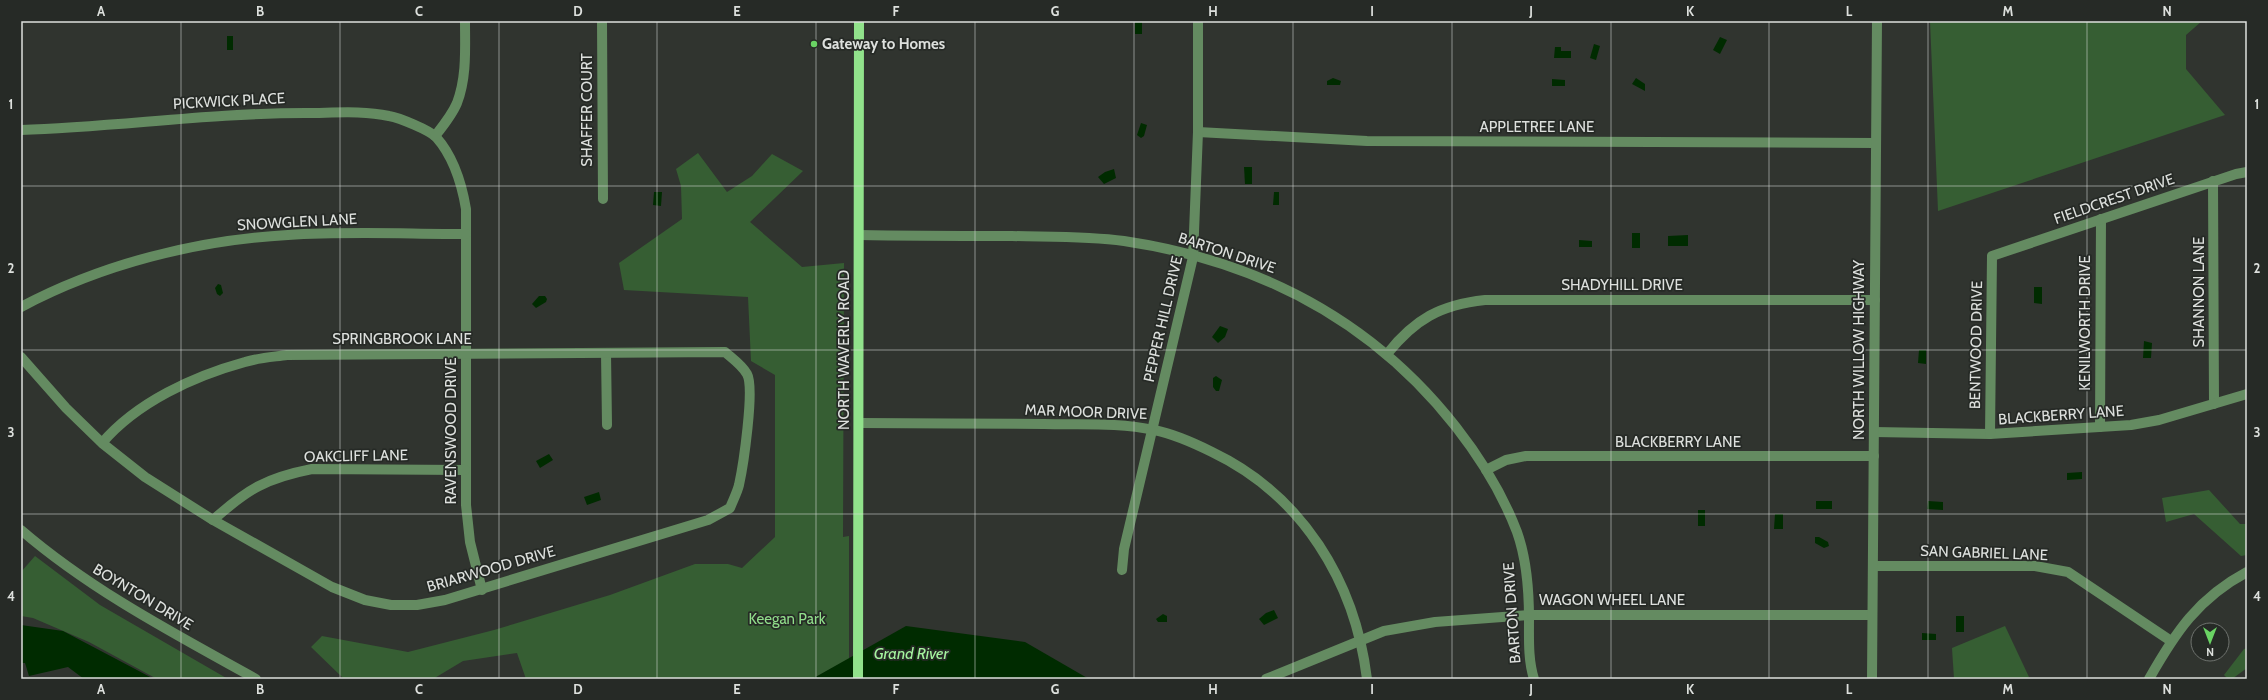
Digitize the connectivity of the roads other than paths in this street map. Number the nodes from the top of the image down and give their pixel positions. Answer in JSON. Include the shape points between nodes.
{"nodes":[{"id":1,"x":465,"y":21,"type":"edge"},
{"id":2,"x":602,"y":21,"type":"edge"},
{"id":3,"x":859,"y":21,"type":"edge"},
{"id":4,"x":1198,"y":21,"type":"edge"},
{"id":5,"x":1877,"y":21,"type":"edge"},
{"id":6,"x":21,"y":130,"type":"edge"},
{"id":7,"x":1198,"y":132,"type":"junction"},
{"id":8,"x":435,"y":136,"type":"junction"},
{"id":9,"x":1876,"y":143,"type":"junction"},
{"id":10,"x":2247,"y":172,"type":"edge"},
{"id":11,"x":2213,"y":181,"type":"junction"},
{"id":12,"x":603,"y":199,"type":"dead end"},
{"id":13,"x":2101,"y":219,"type":"junction"},
{"id":14,"x":466,"y":234,"type":"junction"},
{"id":15,"x":859,"y":235,"type":"junction"},
{"id":16,"x":1193,"y":256,"type":"junction"},
{"id":17,"x":1992,"y":256,"type":"joint"},
{"id":18,"x":1875,"y":300,"type":"junction"},
{"id":19,"x":21,"y":307,"type":"edge"},
{"id":20,"x":725,"y":352,"type":"joint"},
{"id":21,"x":606,"y":353,"type":"junction"},
{"id":22,"x":466,"y":354,"type":"junction"},
{"id":23,"x":1387,"y":354,"type":"junction"},
{"id":24,"x":21,"y":357,"type":"edge"},
{"id":25,"x":2247,"y":394,"type":"edge"},
{"id":26,"x":2214,"y":404,"type":"junction"},
{"id":27,"x":860,"y":423,"type":"junction"},
{"id":28,"x":607,"y":425,"type":"dead end"},
{"id":29,"x":2100,"y":427,"type":"junction"},
{"id":30,"x":1154,"y":429,"type":"junction"},
{"id":31,"x":1874,"y":432,"type":"junction"},
{"id":32,"x":1990,"y":434,"type":"junction"},
{"id":33,"x":102,"y":443,"type":"junction"},
{"id":34,"x":1874,"y":456,"type":"junction"},
{"id":35,"x":465,"y":470,"type":"junction"},
{"id":36,"x":1486,"y":470,"type":"junction"},
{"id":37,"x":214,"y":520,"type":"junction"},
{"id":38,"x":21,"y":530,"type":"edge"},
{"id":39,"x":1872,"y":566,"type":"junction"},
{"id":40,"x":1122,"y":570,"type":"dead end"},
{"id":41,"x":2247,"y":572,"type":"edge"},
{"id":42,"x":482,"y":590,"type":"junction"},
{"id":43,"x":1529,"y":615,"type":"junction"},
{"id":44,"x":1872,"y":615,"type":"junction"},
{"id":45,"x":1360,"y":639,"type":"junction"},
{"id":46,"x":2170,"y":641,"type":"junction"},
{"id":47,"x":256,"y":679,"type":"edge"},
{"id":48,"x":858,"y":679,"type":"edge"},
{"id":49,"x":1266,"y":679,"type":"edge"},
{"id":50,"x":1367,"y":679,"type":"edge"},
{"id":51,"x":1534,"y":679,"type":"edge"},
{"id":52,"x":1872,"y":679,"type":"edge"},
{"id":53,"x":2149,"y":679,"type":"edge"}],
"edges":[{"from":1,"to":8,"type":"street","via":[[465,66],[462,86],[457,104]]},
{"from":2,"to":12,"type":"street","name":"SHAFFER COURT"},
{"from":3,"to":15,"type":"main road","name":"NORTH WAVERLY ROAD"},
{"from":4,"to":7,"type":"street","name":"PEPPER HILL DRIVE"},
{"from":5,"to":9,"type":"street","name":"NORTH WILLOW HIGHWAY"},
{"from":6,"to":8,"type":"street","name":"PICKWICK PLACE","via":[[75,128],[235,114],[365,113],[390,116]]},
{"from":7,"to":9,"type":"street","name":"APPLETREE LANE","via":[[1367,142]]},
{"from":7,"to":16,"type":"street","name":"PEPPER HILL DRIVE"},
{"from":8,"to":14,"type":"street","name":"RAVENSWOOD DRIVE","via":[[459,179],[466,209]]},
{"from":9,"to":18,"type":"street","name":"NORTH WILLOW HIGHWAY"},
{"from":10,"to":11,"type":"street","name":"FIELDCREST DRIVE"},
{"from":11,"to":13,"type":"street","name":"FIELDCREST DRIVE"},
{"from":11,"to":26,"type":"street","name":"SHANNON LANE"},
{"from":13,"to":17,"type":"street","name":"FIELDCREST DRIVE"},
{"from":13,"to":29,"type":"street","name":"KENILWORTH DRIVE"},
{"from":14,"to":19,"type":"street","name":"SNOWGLEN LANE","via":[[310,234],[241,239],[176,250],[123,265],[74,283]]},
{"from":14,"to":22,"type":"street","name":"RAVENSWOOD DRIVE"},
{"from":15,"to":16,"type":"street","name":"BARTON DRIVE","via":[[1094,238],[1162,248]]},
{"from":15,"to":27,"type":"main road","name":"NORTH WAVERLY ROAD"},
{"from":16,"to":23,"type":"street","name":"BARTON DRIVE","via":[[1280,286],[1333,314]]},
{"from":16,"to":30,"type":"street","name":"PEPPER HILL DRIVE"},
{"from":17,"to":32,"type":"street","name":"BENTWOOD DRIVE"},
{"from":18,"to":23,"type":"street","name":"SHADYHILL DRIVE","via":[[1484,300],[1448,306],[1431,314],[1415,324]]},
{"from":18,"to":31,"type":"street","name":"NORTH WILLOW HIGHWAY"},
{"from":20,"to":21,"type":"street","name":"SPRINGBROOK LANE"},
{"from":20,"to":42,"type":"street","name":"BRIARWOOD DRIVE","via":[[740,364],[748,375],[750,391],[742,465],[730,508],[708,520]]},
{"from":21,"to":22,"type":"street","name":"SPRINGBROOK LANE"},
{"from":21,"to":28,"type":"street"},
{"from":22,"to":33,"type":"street","name":"SPRINGBROOK LANE","via":[[287,355],[245,362],[179,387],[144,407],[113,430]]},
{"from":22,"to":35,"type":"street","name":"RAVENSWOOD DRIVE"},
{"from":23,"to":36,"type":"street","name":"BARTON DRIVE","via":[[1421,385],[1441,408]]},
{"from":24,"to":33,"type":"street","name":"BRIARWOOD DRIVE","via":[[66,408]]},
{"from":25,"to":26,"type":"street","name":"BLACKBERRY LANE"},
{"from":26,"to":29,"type":"street","name":"BLACKBERRY LANE","via":[[2159,420]]},
{"from":27,"to":30,"type":"street","name":"MAR MOOR DRIVE","via":[[1105,425]]},
{"from":27,"to":48,"type":"main road","name":"NORTH WAVERLY ROAD"},
{"from":29,"to":32,"type":"street","name":"BLACKBERRY LANE"},
{"from":30,"to":40,"type":"street","name":"PEPPER HILL DRIVE","via":[[1124,549]]},
{"from":30,"to":45,"type":"street","name":"MAR MOOR DRIVE","via":[[1227,459],[1266,485],[1292,510],[1317,540],[1331,563],[1348,600]]},
{"from":31,"to":32,"type":"street","name":"BLACKBERRY LANE"},
{"from":31,"to":34,"type":"street","name":"NORTH WILLOW HIGHWAY"},
{"from":33,"to":37,"type":"street","name":"BRIARWOOD DRIVE","via":[[151,481]]},
{"from":34,"to":36,"type":"street","name":"BLACKBERRY LANE","via":[[1526,456],[1506,460]]},
{"from":34,"to":39,"type":"street","name":"NORTH WILLOW HIGHWAY"},
{"from":35,"to":37,"type":"street","name":"OAKCLIFF LANE","via":[[312,469],[262,483],[243,494]]},
{"from":35,"to":42,"type":"street","name":"RAVENSWOOD DRIVE","via":[[470,542]]},
{"from":36,"to":43,"type":"street","name":"BARTON DRIVE","via":[[1509,514],[1522,550],[1528,587]]},
{"from":37,"to":42,"type":"street","name":"BRIARWOOD DRIVE","via":[[332,587],[365,600],[391,605],[417,605]]},
{"from":38,"to":47,"type":"street","name":"BOYNTON DRIVE","via":[[93,586]]},
{"from":39,"to":44,"type":"street","name":"NORTH WILLOW HIGHWAY"},
{"from":39,"to":46,"type":"street","name":"SAN GABRIEL LANE","via":[[2035,566],[2068,572]]},
{"from":41,"to":46,"type":"street","via":[[2210,596],[2187,618]]},
{"from":43,"to":44,"type":"street","name":"WAGON WHEEL LANE"},
{"from":43,"to":45,"type":"street","name":"WAGON WHEEL LANE","via":[[1435,622],[1384,631]]},
{"from":43,"to":51,"type":"street","name":"BARTON DRIVE","via":[[1529,654]]},
{"from":44,"to":52,"type":"street","name":"NORTH WILLOW HIGHWAY"},
{"from":45,"to":49,"type":"street","name":"WAGON WHEEL LANE"},
{"from":45,"to":50,"type":"street","name":"MAR MOOR DRIVE"},
{"from":46,"to":53,"type":"street"}]}
